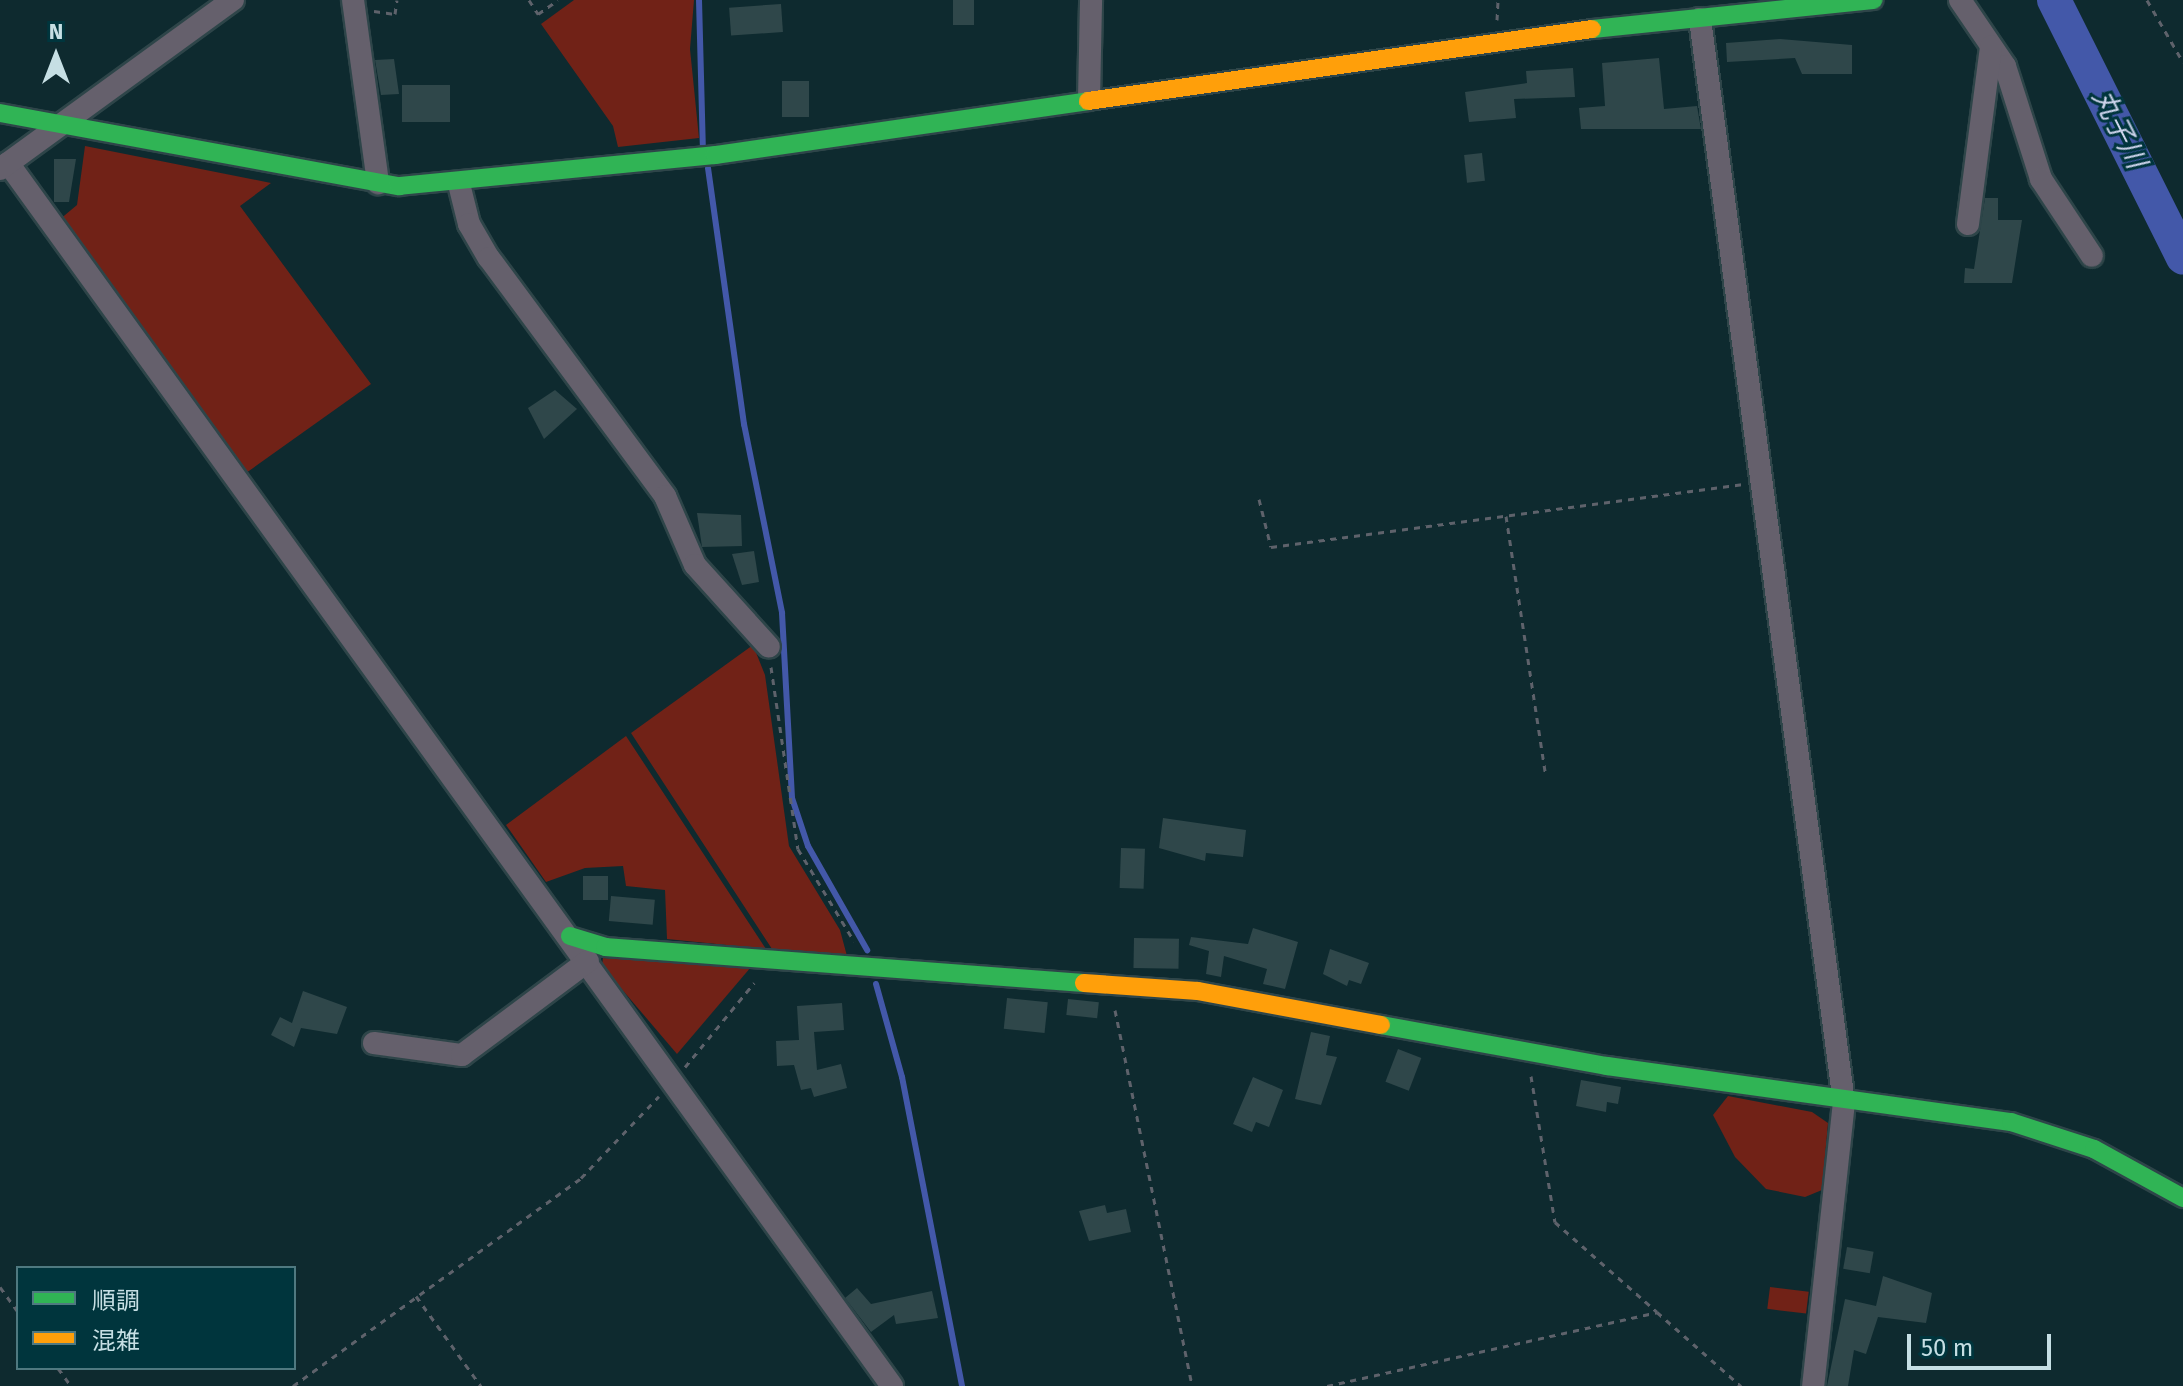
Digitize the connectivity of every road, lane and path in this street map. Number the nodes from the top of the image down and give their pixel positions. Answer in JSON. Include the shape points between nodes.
{"nodes":[{"id":1,"x":233,"y":0,"type":"edge"},
{"id":2,"x":397,"y":0,"type":"edge"},
{"id":3,"x":529,"y":0,"type":"edge"},
{"id":4,"x":558,"y":0,"type":"edge"},
{"id":5,"x":1091,"y":0,"type":"edge"},
{"id":6,"x":1874,"y":0,"type":"edge"},
{"id":7,"x":1960,"y":0,"type":"edge"},
{"id":8,"x":2147,"y":0,"type":"edge"},
{"id":9,"x":354,"y":4,"type":"edge"},
{"id":10,"x":1700,"y":19,"type":"junction"},
{"id":11,"x":1991,"y":46,"type":"junction"},
{"id":12,"x":2183,"y":62,"type":"edge"},
{"id":13,"x":1089,"y":99,"type":"junction"},
{"id":14,"x":0,"y":113,"type":"edge"},
{"id":15,"x":64,"y":126,"type":"junction"},
{"id":16,"x":4,"y":166,"type":"edge"},
{"id":17,"x":378,"y":183,"type":"junction"},
{"id":18,"x":459,"y":184,"type":"junction"},
{"id":19,"x":1968,"y":224,"type":"dead end"},
{"id":20,"x":2092,"y":256,"type":"dead end"},
{"id":21,"x":1762,"y":482,"type":"junction"},
{"id":22,"x":1259,"y":499,"type":"dead end"},
{"id":23,"x":1506,"y":516,"type":"junction"},
{"id":24,"x":769,"y":647,"type":"joint"},
{"id":25,"x":1546,"y":776,"type":"dead end"},
{"id":26,"x":570,"y":936,"type":"junction"},
{"id":27,"x":774,"y":959,"type":"junction"},
{"id":28,"x":588,"y":961,"type":"junction"},
{"id":29,"x":862,"y":967,"type":"junction"},
{"id":30,"x":1110,"y":981,"type":"junction"},
{"id":31,"x":374,"y":1043,"type":"dead end"},
{"id":32,"x":1527,"y":1053,"type":"junction"},
{"id":33,"x":676,"y":1078,"type":"junction"},
{"id":34,"x":1844,"y":1102,"type":"junction"},
{"id":35,"x":2183,"y":1198,"type":"edge"},
{"id":36,"x":0,"y":1287,"type":"edge"},
{"id":37,"x":416,"y":1296,"type":"junction"},
{"id":38,"x":16,"y":1309,"type":"edge"},
{"id":39,"x":1657,"y":1312,"type":"junction"},
{"id":40,"x":293,"y":1386,"type":"edge"},
{"id":41,"x":481,"y":1386,"type":"edge"},
{"id":42,"x":892,"y":1386,"type":"edge"},
{"id":43,"x":1192,"y":1386,"type":"edge"},
{"id":44,"x":1327,"y":1386,"type":"edge"},
{"id":45,"x":1741,"y":1386,"type":"edge"},
{"id":46,"x":1813,"y":1386,"type":"edge"}],
"edges":[{"from":1,"to":15,"type":"street"},
{"from":2,"to":9,"type":"path","via":[[395,14]]},
{"from":3,"to":4,"type":"path","via":[[538,14]]},
{"from":5,"to":13,"type":"street"},
{"from":6,"to":10,"type":"street"},
{"from":7,"to":11,"type":"street"},
{"from":8,"to":12,"type":"path"},
{"from":9,"to":17,"type":"street"},
{"from":10,"to":13,"type":"street"},
{"from":10,"to":21,"type":"street"},
{"from":11,"to":19,"type":"street"},
{"from":11,"to":20,"type":"street","via":[[2017,91],[2041,179]]},
{"from":13,"to":18,"type":"street"},
{"from":14,"to":15,"type":"street"},
{"from":15,"to":16,"type":"street"},
{"from":15,"to":17,"type":"street"},
{"from":16,"to":26,"type":"street"},
{"from":17,"to":18,"type":"street"},
{"from":18,"to":24,"type":"street","via":[[469,224],[489,258],[665,496],[695,565]]},
{"from":21,"to":23,"type":"path"},
{"from":21,"to":34,"type":"street"},
{"from":22,"to":23,"type":"path","via":[[1271,547]]},
{"from":23,"to":25,"type":"path"},
{"from":24,"to":29,"type":"path","via":[[786,805],[798,849],[852,932]]},
{"from":26,"to":27,"type":"street","via":[[605,947]]},
{"from":26,"to":28,"type":"street"},
{"from":27,"to":29,"type":"street"},
{"from":27,"to":33,"type":"path"},
{"from":28,"to":31,"type":"street","via":[[462,1055]]},
{"from":28,"to":33,"type":"street"},
{"from":29,"to":30,"type":"street"},
{"from":30,"to":32,"type":"street"},
{"from":30,"to":43,"type":"path"},
{"from":32,"to":34,"type":"street"},
{"from":32,"to":39,"type":"path","via":[[1555,1222]]},
{"from":33,"to":37,"type":"path","via":[[581,1178]]},
{"from":33,"to":42,"type":"street"},
{"from":34,"to":35,"type":"street","via":[[2011,1122],[2094,1149]]},
{"from":34,"to":46,"type":"street"},
{"from":36,"to":38,"type":"path"},
{"from":37,"to":40,"type":"path"},
{"from":37,"to":41,"type":"path"},
{"from":39,"to":44,"type":"path"},
{"from":39,"to":45,"type":"path"}]}
